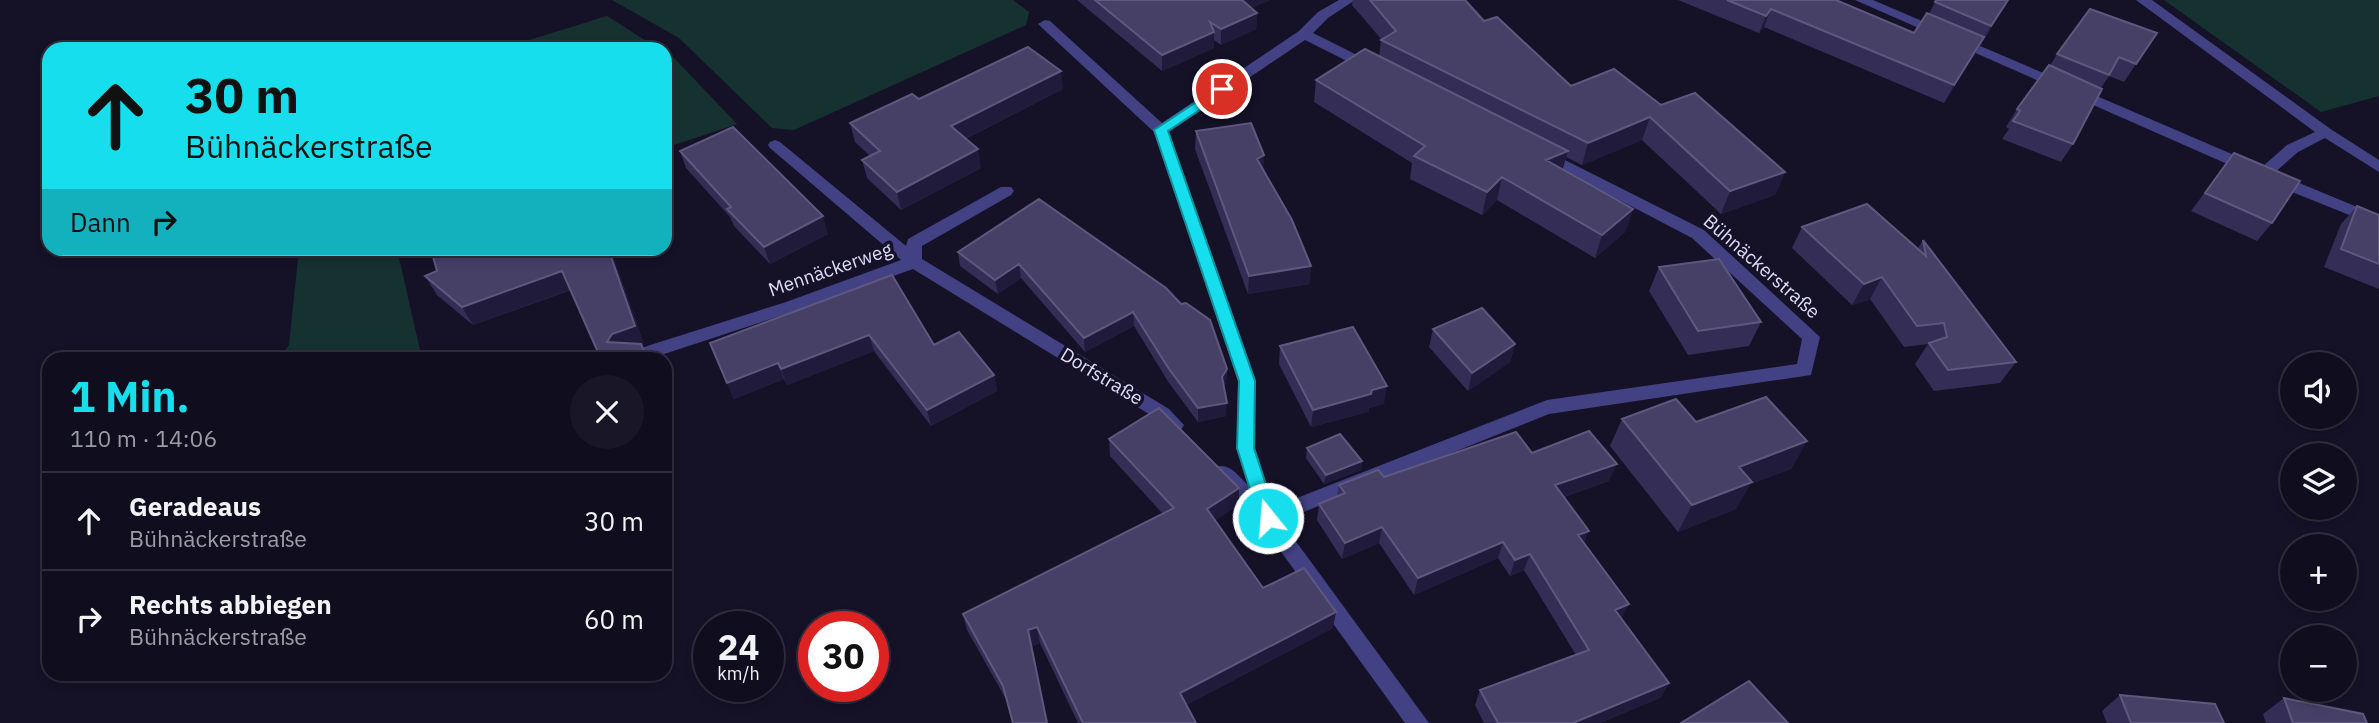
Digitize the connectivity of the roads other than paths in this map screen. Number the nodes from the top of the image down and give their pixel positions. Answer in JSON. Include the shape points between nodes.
{"nodes":[{"id":1,"x":1348,"y":0,"type":"edge"},
{"id":2,"x":1862,"y":0,"type":"edge"},
{"id":3,"x":2143,"y":0,"type":"edge"},
{"id":4,"x":1045,"y":24,"type":"dead end"},
{"id":5,"x":1304,"y":34,"type":"junction"},
{"id":6,"x":1391,"y":78,"type":"edge"},
{"id":7,"x":1161,"y":130,"type":"junction"},
{"id":8,"x":2327,"y":133,"type":"junction"},
{"id":9,"x":775,"y":145,"type":"dead end"},
{"id":10,"x":1526,"y":146,"type":"edge"},
{"id":11,"x":2379,"y":167,"type":"edge"},
{"id":12,"x":2264,"y":174,"type":"junction"},
{"id":13,"x":1006,"y":191,"type":"dead end"},
{"id":14,"x":2379,"y":222,"type":"edge"},
{"id":15,"x":914,"y":262,"type":"junction"},
{"id":16,"x":649,"y":352,"type":"edge"},
{"id":17,"x":1192,"y":442,"type":"edge"},
{"id":18,"x":1211,"y":461,"type":"edge"},
{"id":19,"x":1268,"y":518,"type":"junction"},
{"id":20,"x":1418,"y":723,"type":"edge"}],
"edges":[{"from":1,"to":5,"type":"street"},
{"from":2,"to":12,"type":"street"},
{"from":3,"to":8,"type":"street"},
{"from":4,"to":7,"type":"street"},
{"from":5,"to":6,"type":"street"},
{"from":5,"to":7,"type":"street"},
{"from":7,"to":19,"type":"street","via":[[1247,381],[1246,448]]},
{"from":8,"to":11,"type":"street"},
{"from":8,"to":12,"type":"street","via":[[2308,138]]},
{"from":9,"to":15,"type":"street","name":"Mennäckerweg"},
{"from":10,"to":19,"type":"street","name":"Bühnäckerstraße","via":[[1698,234],[1811,337],[1805,370],[1547,407]]},
{"from":12,"to":14,"type":"street"},
{"from":13,"to":15,"type":"street","via":[[914,243]]},
{"from":15,"to":16,"type":"street","name":"Mennäckerweg"},
{"from":15,"to":17,"type":"street","name":"Dorfstraße","via":[[1163,414]]},
{"from":18,"to":19,"type":"street"},
{"from":19,"to":20,"type":"street"}]}
